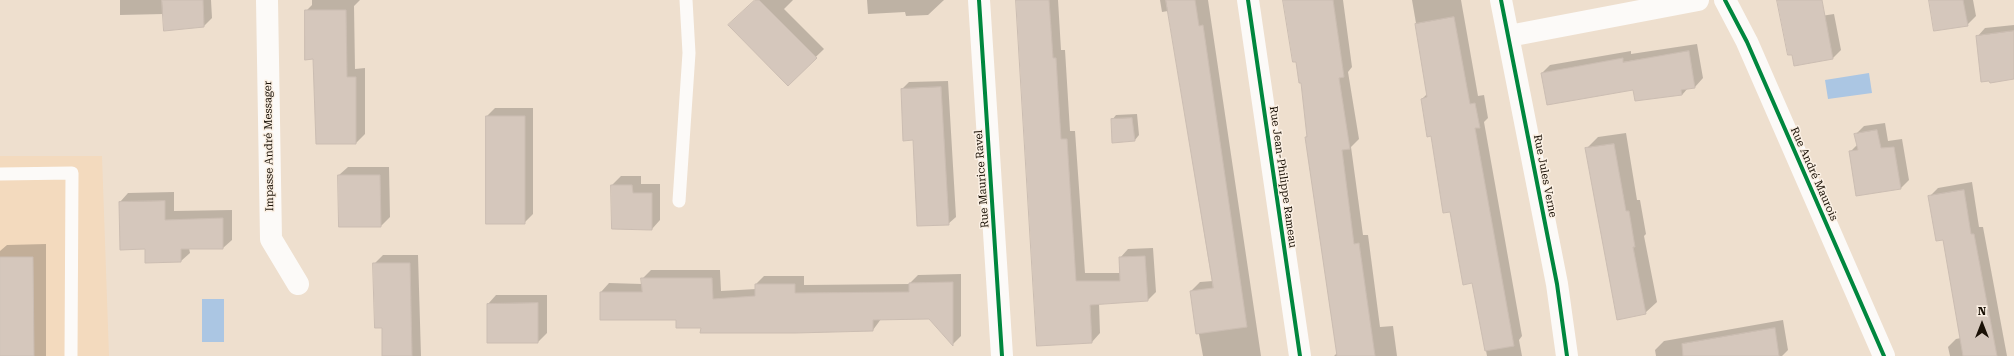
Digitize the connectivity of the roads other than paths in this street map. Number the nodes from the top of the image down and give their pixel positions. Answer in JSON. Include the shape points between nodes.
{"nodes":[{"id":1,"x":267,"y":0,"type":"edge"},
{"id":2,"x":686,"y":0,"type":"edge"},
{"id":3,"x":979,"y":0,"type":"edge"},
{"id":4,"x":1248,"y":0,"type":"edge"},
{"id":5,"x":1502,"y":0,"type":"edge"},
{"id":6,"x":1698,"y":0,"type":"edge"},
{"id":7,"x":1725,"y":0,"type":"edge"},
{"id":8,"x":1656,"y":4,"type":"edge"},
{"id":9,"x":1509,"y":36,"type":"junction"},
{"id":10,"x":0,"y":174,"type":"edge"},
{"id":11,"x":679,"y":202,"type":"dead end"},
{"id":12,"x":298,"y":284,"type":"dead end"},
{"id":13,"x":71,"y":356,"type":"edge"},
{"id":14,"x":1002,"y":356,"type":"edge"},
{"id":15,"x":1300,"y":356,"type":"edge"},
{"id":16,"x":1567,"y":356,"type":"edge"},
{"id":17,"x":1884,"y":356,"type":"edge"}],
"edges":[{"from":1,"to":12,"type":"street","name":"Impasse André Messager","via":[[271,239]]},
{"from":2,"to":11,"type":"lane","via":[[689,53]]},
{"from":3,"to":14,"type":"street","name":"Rue Maurice Ravel"},
{"from":4,"to":15,"type":"street","name":"Rue Jean-Philippe Rameau"},
{"from":5,"to":9,"type":"street","name":"Rue Jules Verne"},
{"from":6,"to":8,"type":"street"},
{"from":7,"to":17,"type":"street","name":"Rue André Maurois","via":[[1747,42]]},
{"from":8,"to":9,"type":"street"},
{"from":9,"to":16,"type":"street","name":"Rue Jules Verne","via":[[1557,284]]},
{"from":10,"to":13,"type":"lane","via":[[72,173]]}]}
